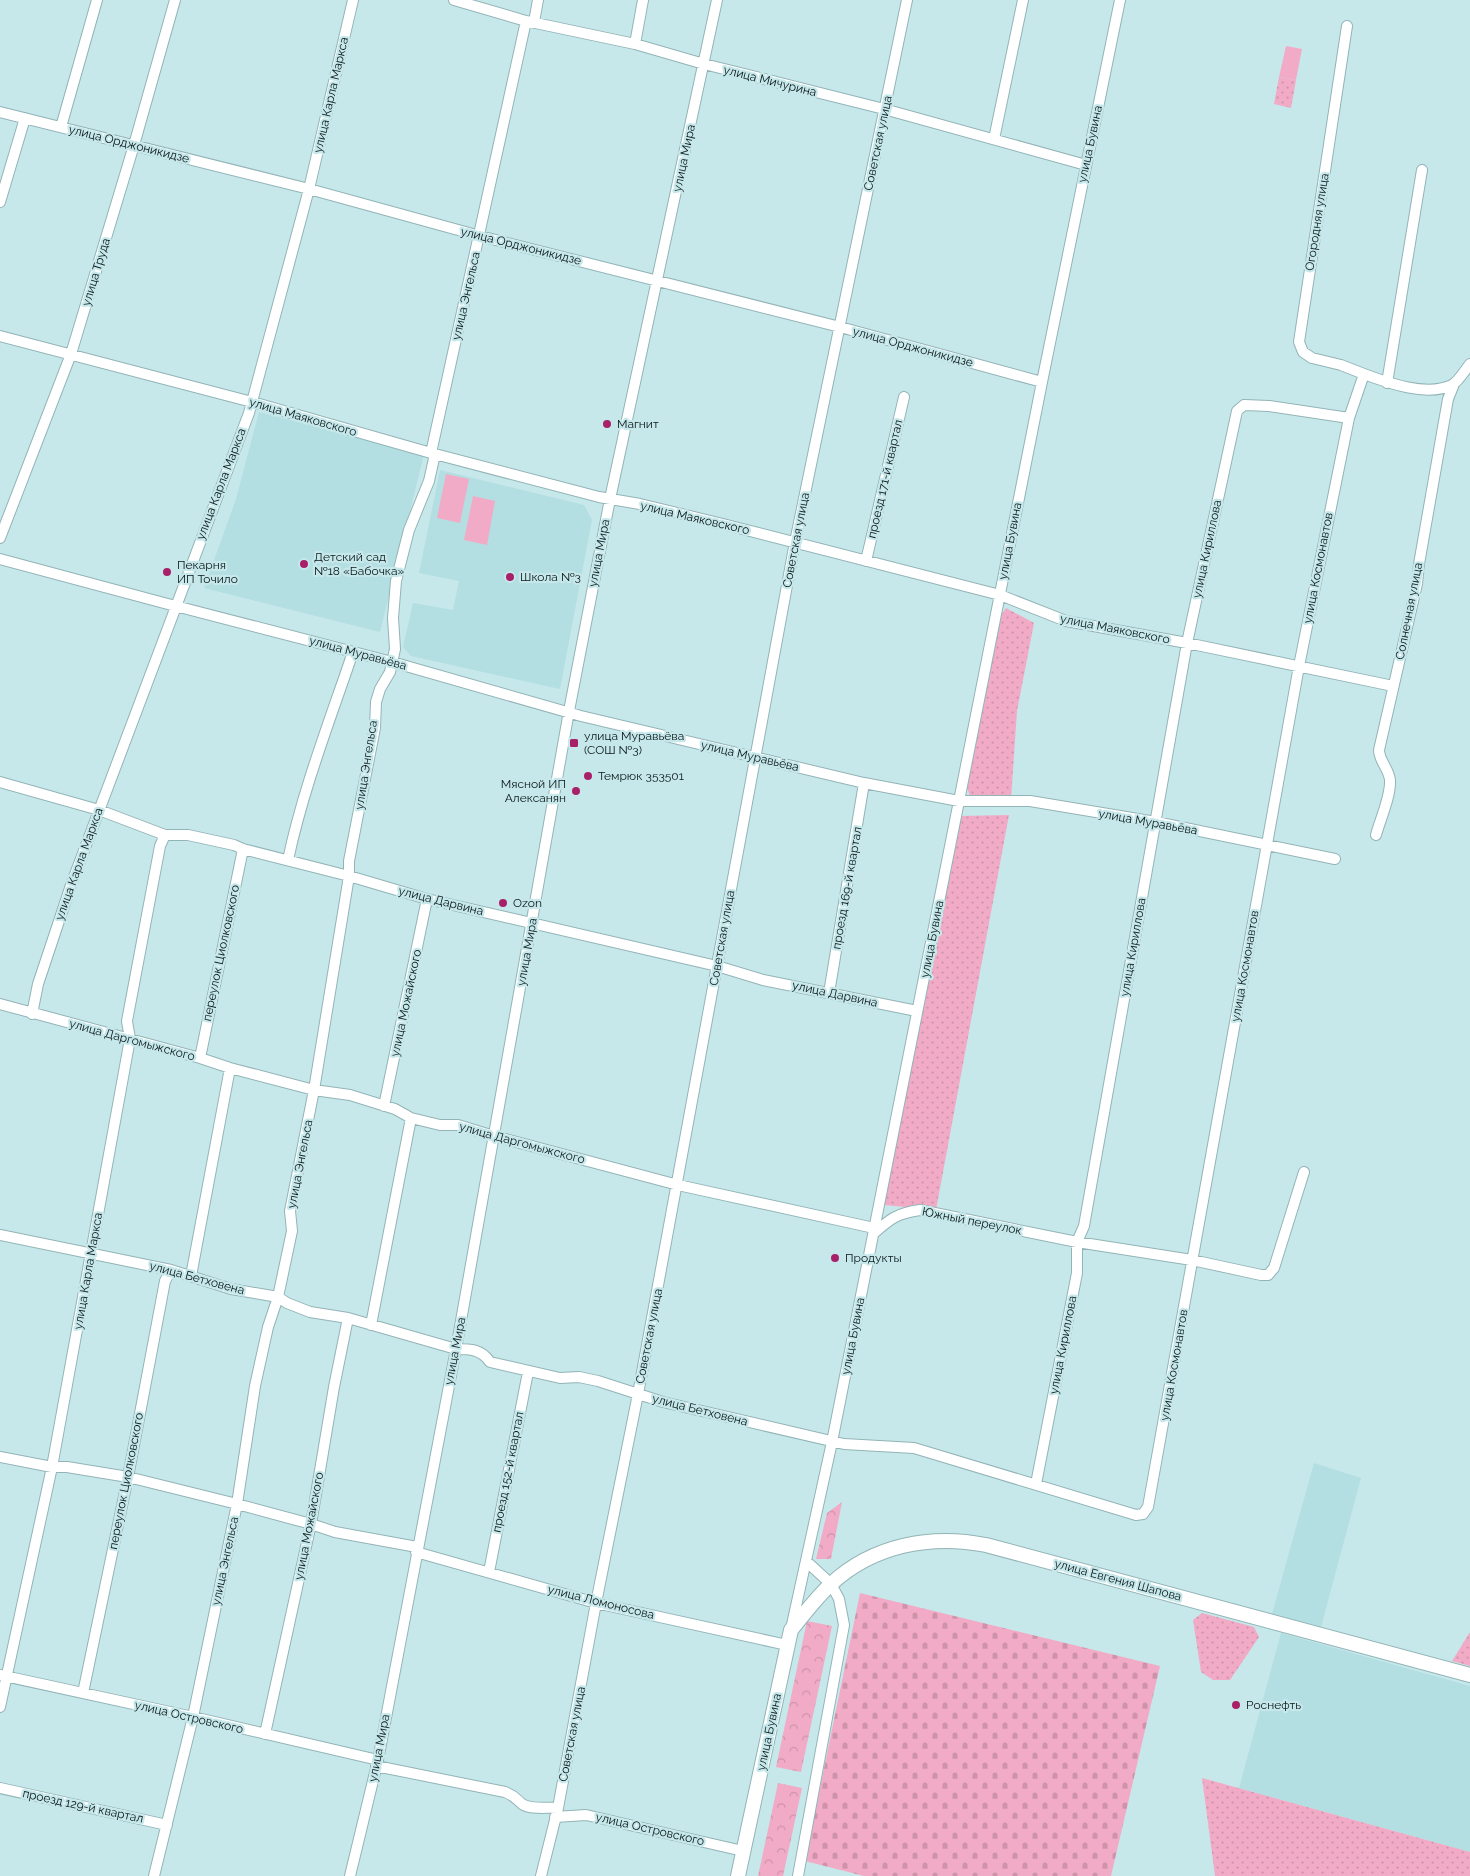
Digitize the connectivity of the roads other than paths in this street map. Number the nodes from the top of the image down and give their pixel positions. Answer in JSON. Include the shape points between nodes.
{"nodes":[{"id":1,"x":97,"y":0,"type":"edge"},
{"id":2,"x":175,"y":0,"type":"edge"},
{"id":3,"x":353,"y":0,"type":"edge"},
{"id":4,"x":454,"y":0,"type":"edge"},
{"id":5,"x":538,"y":0,"type":"edge"},
{"id":6,"x":643,"y":0,"type":"edge"},
{"id":7,"x":717,"y":0,"type":"edge"},
{"id":8,"x":907,"y":0,"type":"edge"},
{"id":9,"x":1023,"y":0,"type":"edge"},
{"id":10,"x":1120,"y":0,"type":"edge"},
{"id":11,"x":530,"y":22,"type":"junction"},
{"id":12,"x":1347,"y":26,"type":"dead end"},
{"id":13,"x":635,"y":44,"type":"junction"},
{"id":14,"x":704,"y":64,"type":"junction"},
{"id":15,"x":884,"y":110,"type":"junction"},
{"id":16,"x":0,"y":112,"type":"edge"},
{"id":17,"x":25,"y":118,"type":"junction"},
{"id":18,"x":61,"y":127,"type":"junction"},
{"id":19,"x":994,"y":139,"type":"junction"},
{"id":20,"x":134,"y":145,"type":"junction"},
{"id":21,"x":1086,"y":165,"type":"junction"},
{"id":22,"x":1422,"y":170,"type":"dead end"},
{"id":23,"x":309,"y":189,"type":"junction"},
{"id":24,"x":0,"y":202,"type":"edge"},
{"id":25,"x":480,"y":236,"type":"junction"},
{"id":26,"x":658,"y":280,"type":"junction"},
{"id":27,"x":840,"y":327,"type":"junction"},
{"id":28,"x":0,"y":336,"type":"edge"},
{"id":29,"x":71,"y":354,"type":"junction"},
{"id":30,"x":1470,"y":364,"type":"edge"},
{"id":31,"x":1364,"y":374,"type":"junction"},
{"id":32,"x":1042,"y":382,"type":"junction"},
{"id":33,"x":1387,"y":383,"type":"junction"},
{"id":34,"x":1454,"y":384,"type":"junction"},
{"id":35,"x":904,"y":397,"type":"dead end"},
{"id":36,"x":252,"y":402,"type":"junction"},
{"id":37,"x":1349,"y":418,"type":"junction"},
{"id":38,"x":433,"y":454,"type":"junction"},
{"id":39,"x":610,"y":499,"type":"junction"},
{"id":40,"x":0,"y":538,"type":"edge"},
{"id":41,"x":795,"y":542,"type":"junction"},
{"id":42,"x":0,"y":559,"type":"edge"},
{"id":43,"x":866,"y":561,"type":"junction"},
{"id":44,"x":1000,"y":595,"type":"junction"},
{"id":45,"x":175,"y":606,"type":"junction"},
{"id":46,"x":1187,"y":643,"type":"junction"},
{"id":47,"x":353,"y":652,"type":"junction"},
{"id":48,"x":392,"y":662,"type":"junction"},
{"id":49,"x":1299,"y":666,"type":"junction"},
{"id":50,"x":1393,"y":686,"type":"junction"},
{"id":51,"x":569,"y":711,"type":"junction"},
{"id":52,"x":755,"y":758,"type":"junction"},
{"id":53,"x":0,"y":782,"type":"edge"},
{"id":54,"x":864,"y":783,"type":"junction"},
{"id":55,"x":959,"y":801,"type":"junction"},
{"id":56,"x":99,"y":810,"type":"junction"},
{"id":57,"x":1156,"y":822,"type":"junction"},
{"id":58,"x":165,"y":835,"type":"junction"},
{"id":59,"x":1376,"y":835,"type":"dead end"},
{"id":60,"x":1267,"y":845,"type":"junction"},
{"id":61,"x":242,"y":849,"type":"junction"},
{"id":62,"x":1335,"y":859,"type":"dead end"},
{"id":63,"x":288,"y":860,"type":"junction"},
{"id":64,"x":349,"y":876,"type":"junction"},
{"id":65,"x":427,"y":899,"type":"junction"},
{"id":66,"x":532,"y":924,"type":"junction"},
{"id":67,"x":717,"y":966,"type":"junction"},
{"id":68,"x":829,"y":993,"type":"junction"},
{"id":69,"x":0,"y":1004,"type":"edge"},
{"id":70,"x":917,"y":1011,"type":"junction"},
{"id":71,"x":32,"y":1014,"type":"junction"},
{"id":72,"x":130,"y":1039,"type":"junction"},
{"id":73,"x":200,"y":1058,"type":"junction"},
{"id":74,"x":230,"y":1068,"type":"junction"},
{"id":75,"x":314,"y":1090,"type":"junction"},
{"id":76,"x":384,"y":1106,"type":"junction"},
{"id":77,"x":411,"y":1118,"type":"junction"},
{"id":78,"x":494,"y":1136,"type":"junction"},
{"id":79,"x":1304,"y":1172,"type":"dead end"},
{"id":80,"x":678,"y":1185,"type":"junction"},
{"id":81,"x":873,"y":1231,"type":"junction"},
{"id":82,"x":0,"y":1235,"type":"edge"},
{"id":83,"x":1077,"y":1242,"type":"junction"},
{"id":84,"x":92,"y":1253,"type":"junction"},
{"id":85,"x":1192,"y":1260,"type":"junction"},
{"id":86,"x":171,"y":1270,"type":"junction"},
{"id":87,"x":191,"y":1276,"type":"junction"},
{"id":88,"x":278,"y":1297,"type":"junction"},
{"id":89,"x":348,"y":1318,"type":"junction"},
{"id":90,"x":371,"y":1325,"type":"junction"},
{"id":91,"x":456,"y":1349,"type":"junction"},
{"id":92,"x":528,"y":1372,"type":"junction"},
{"id":93,"x":638,"y":1394,"type":"junction"},
{"id":94,"x":832,"y":1442,"type":"junction"},
{"id":95,"x":0,"y":1457,"type":"edge"},
{"id":96,"x":52,"y":1466,"type":"junction"},
{"id":97,"x":128,"y":1477,"type":"junction"},
{"id":98,"x":1036,"y":1484,"type":"junction"},
{"id":99,"x":237,"y":1504,"type":"junction"},
{"id":100,"x":1143,"y":1514,"type":"joint"},
{"id":101,"x":311,"y":1524,"type":"junction"},
{"id":102,"x":417,"y":1549,"type":"junction"},
{"id":103,"x":806,"y":1561,"type":"junction"},
{"id":104,"x":489,"y":1572,"type":"junction"},
{"id":105,"x":831,"y":1584,"type":"junction"},
{"id":106,"x":596,"y":1603,"type":"junction"},
{"id":107,"x":791,"y":1630,"type":"junction"},
{"id":108,"x":787,"y":1645,"type":"junction"},
{"id":109,"x":1470,"y":1675,"type":"edge"},
{"id":110,"x":3,"y":1676,"type":"edge"},
{"id":111,"x":83,"y":1693,"type":"junction"},
{"id":112,"x":0,"y":1707,"type":"edge"},
{"id":113,"x":193,"y":1717,"type":"junction"},
{"id":114,"x":265,"y":1734,"type":"junction"},
{"id":115,"x":377,"y":1763,"type":"junction"},
{"id":116,"x":0,"y":1788,"type":"edge"},
{"id":117,"x":556,"y":1813,"type":"junction"},
{"id":118,"x":167,"y":1825,"type":"junction"},
{"id":119,"x":743,"y":1850,"type":"junction"},
{"id":120,"x":154,"y":1876,"type":"edge"},
{"id":121,"x":350,"y":1876,"type":"edge"},
{"id":122,"x":541,"y":1876,"type":"edge"},
{"id":123,"x":738,"y":1876,"type":"edge"},
{"id":124,"x":798,"y":1876,"type":"edge"}],
"edges":[{"from":1,"to":18,"type":"street"},
{"from":2,"to":20,"type":"street","name":"улица Труда"},
{"from":3,"to":23,"type":"street","name":"улица Карла Маркса"},
{"from":4,"to":11,"type":"street","name":"улица Мичурина"},
{"from":5,"to":11,"type":"street","name":"улица Энгельса"},
{"from":6,"to":13,"type":"street"},
{"from":7,"to":14,"type":"street","name":"улица Мира"},
{"from":8,"to":15,"type":"street","name":"Советская улица"},
{"from":9,"to":19,"type":"street"},
{"from":10,"to":21,"type":"street","name":"улица Бувина"},
{"from":11,"to":13,"type":"street","name":"улица Мичурина"},
{"from":11,"to":25,"type":"street","name":"улица Энгельса"},
{"from":12,"to":31,"type":"street","name":"Огородняя улица","via":[[1299,342],[1303,352],[1312,358]]},
{"from":13,"to":14,"type":"street","name":"улица Мичурина"},
{"from":14,"to":15,"type":"street","name":"улица Мичурина"},
{"from":14,"to":26,"type":"street","name":"улица Мира"},
{"from":15,"to":19,"type":"street","name":"улица Мичурина"},
{"from":15,"to":27,"type":"street","name":"Советская улица"},
{"from":16,"to":17,"type":"street","name":"улица Орджоникидзе"},
{"from":17,"to":18,"type":"street","name":"улица Орджоникидзе"},
{"from":17,"to":24,"type":"street"},
{"from":18,"to":20,"type":"street","name":"улица Орджоникидзе"},
{"from":19,"to":21,"type":"street","name":"улица Мичурина"},
{"from":20,"to":23,"type":"street","name":"улица Орджоникидзе"},
{"from":20,"to":29,"type":"street","name":"улица Труда"},
{"from":21,"to":32,"type":"street","name":"улица Бувина"},
{"from":22,"to":33,"type":"street"},
{"from":23,"to":25,"type":"street","name":"улица Орджоникидзе"},
{"from":23,"to":36,"type":"street","name":"улица Карла Маркса"},
{"from":25,"to":26,"type":"street","name":"улица Орджоникидзе"},
{"from":25,"to":38,"type":"street","name":"улица Энгельса"},
{"from":26,"to":27,"type":"street","name":"улица Орджоникидзе"},
{"from":26,"to":39,"type":"street","name":"улица Мира"},
{"from":27,"to":32,"type":"street","name":"улица Орджоникидзе"},
{"from":27,"to":41,"type":"street","name":"Советская улица"},
{"from":28,"to":29,"type":"street","name":"улица Маяковского"},
{"from":29,"to":36,"type":"street","name":"улица Маяковского"},
{"from":29,"to":40,"type":"street","name":"улица Труда"},
{"from":30,"to":34,"type":"street"},
{"from":31,"to":33,"type":"street","name":"Огородняя улица"},
{"from":31,"to":37,"type":"street","name":"улица Космонавтов"},
{"from":32,"to":44,"type":"street","name":"улица Бувина"},
{"from":33,"to":34,"type":"street","name":"Огородняя улица","via":[[1423,389]]},
{"from":34,"to":50,"type":"street","name":"Солнечная улица","via":[[1448,399],[1417,584]]},
{"from":35,"to":43,"type":"street","name":"проезд 171-й квартал"},
{"from":36,"to":38,"type":"street","name":"улица Маяковского"},
{"from":36,"to":45,"type":"street","name":"улица Карла Маркса"},
{"from":37,"to":46,"type":"street","name":"улица Кириллова","via":[[1269,406],[1244,405],[1237,411]]},
{"from":37,"to":49,"type":"street","name":"улица Космонавтов"},
{"from":38,"to":39,"type":"street","name":"улица Маяковского"},
{"from":38,"to":48,"type":"street","name":"улица Энгельса","via":[[429,481],[409,530],[396,580]]},
{"from":39,"to":41,"type":"street","name":"улица Маяковского"},
{"from":39,"to":51,"type":"street","name":"улица Мира"},
{"from":41,"to":43,"type":"street","name":"улица Маяковского"},
{"from":41,"to":52,"type":"street","name":"Советская улица"},
{"from":42,"to":45,"type":"street","name":"улица Муравьёва"},
{"from":43,"to":44,"type":"street","name":"улица Маяковского"},
{"from":44,"to":46,"type":"street","name":"улица Маяковского","via":[[1066,620]]},
{"from":44,"to":55,"type":"street","name":"улица Бувина"},
{"from":45,"to":47,"type":"street","name":"улица Муравьёва"},
{"from":45,"to":56,"type":"street","name":"улица Карла Маркса"},
{"from":46,"to":49,"type":"street","name":"улица Маяковского"},
{"from":46,"to":57,"type":"street","name":"улица Кириллова"},
{"from":47,"to":48,"type":"street","name":"улица Муравьёва"},
{"from":47,"to":63,"type":"street","via":[[306,790]]},
{"from":48,"to":51,"type":"street","name":"улица Муравьёва"},
{"from":48,"to":64,"type":"street","name":"улица Энгельса","via":[[376,702],[375,728],[349,861]]},
{"from":49,"to":50,"type":"street","name":"улица Маяковского"},
{"from":49,"to":60,"type":"street","name":"улица Космонавтов"},
{"from":50,"to":59,"type":"street","name":"Солнечная улица","via":[[1379,750],[1390,779],[1389,788]]},
{"from":51,"to":52,"type":"street","name":"улица Муравьёва"},
{"from":51,"to":66,"type":"street","name":"улица Мира"},
{"from":52,"to":54,"type":"street","name":"улица Муравьёва"},
{"from":52,"to":67,"type":"street","name":"Советская улица"},
{"from":53,"to":56,"type":"street","name":"улица Дарвина"},
{"from":54,"to":55,"type":"street","name":"улица Муравьёва"},
{"from":54,"to":68,"type":"street","name":"проезд 169-й квартал"},
{"from":55,"to":57,"type":"street","name":"улица Муравьёва","via":[[1030,802]]},
{"from":55,"to":70,"type":"street","name":"улица Бувина"},
{"from":56,"to":58,"type":"street","name":"улица Дарвина"},
{"from":56,"to":71,"type":"street","name":"улица Карла Маркса","via":[[50,943]]},
{"from":57,"to":60,"type":"street","name":"улица Муравьёва"},
{"from":57,"to":83,"type":"street","name":"улица Кириллова","via":[[1084,1226]]},
{"from":58,"to":61,"type":"street","name":"улица Дарвина","via":[[188,835]]},
{"from":58,"to":72,"type":"street","name":"улица Карла Маркса","via":[[160,846],[127,1021]]},
{"from":60,"to":62,"type":"street","name":"улица Муравьёва"},
{"from":60,"to":85,"type":"street","name":"улица Космонавтов"},
{"from":61,"to":63,"type":"street","name":"улица Дарвина"},
{"from":61,"to":73,"type":"street","name":"переулок Циолковского"},
{"from":63,"to":64,"type":"street","name":"улица Дарвина"},
{"from":64,"to":65,"type":"street","name":"улица Дарвина"},
{"from":64,"to":75,"type":"street","name":"улица Энгельса"},
{"from":65,"to":66,"type":"street","name":"улица Дарвина"},
{"from":65,"to":76,"type":"street","name":"улица Можайского"},
{"from":66,"to":67,"type":"street","name":"улица Дарвина"},
{"from":66,"to":78,"type":"street","name":"улица Мира"},
{"from":67,"to":68,"type":"street","name":"улица Дарвина","via":[[763,980]]},
{"from":67,"to":80,"type":"street","name":"Советская улица"},
{"from":68,"to":70,"type":"street","name":"улица Дарвина"},
{"from":69,"to":71,"type":"street","name":"улица Даргомыжского"},
{"from":70,"to":81,"type":"street","name":"улица Бувина"},
{"from":71,"to":72,"type":"street","name":"улица Даргомыжского"},
{"from":72,"to":73,"type":"street","name":"улица Даргомыжского"},
{"from":72,"to":84,"type":"street","name":"улица Карла Маркса"},
{"from":73,"to":74,"type":"street","name":"улица Даргомыжского"},
{"from":74,"to":75,"type":"street","name":"улица Даргомыжского"},
{"from":74,"to":87,"type":"street"},
{"from":75,"to":76,"type":"street","name":"улица Даргомыжского","via":[[350,1095]]},
{"from":75,"to":88,"type":"street","name":"улица Энгельса","via":[[290,1211],[292,1231]]},
{"from":76,"to":77,"type":"street","name":"улица Даргомыжского"},
{"from":77,"to":78,"type":"street","name":"улица Даргомыжского","via":[[440,1125],[458,1125]]},
{"from":77,"to":90,"type":"street"},
{"from":78,"to":80,"type":"street","name":"улица Даргомыжского"},
{"from":78,"to":91,"type":"street","name":"улица Мира"},
{"from":79,"to":85,"type":"street","name":"Южный переулок","via":[[1274,1268],[1268,1275]]},
{"from":80,"to":81,"type":"street","name":"улица Даргомыжского"},
{"from":80,"to":93,"type":"street","name":"Советская улица"},
{"from":81,"to":83,"type":"street","name":"Южный переулок","via":[[892,1217],[920,1210]]},
{"from":81,"to":94,"type":"street","name":"улица Бувина"},
{"from":82,"to":84,"type":"street","name":"улица Бетховена"},
{"from":83,"to":85,"type":"street","name":"Южный переулок"},
{"from":83,"to":98,"type":"street","name":"улица Кириллова","via":[[1077,1273]]},
{"from":84,"to":86,"type":"street","name":"улица Бетховена"},
{"from":84,"to":96,"type":"street","name":"улица Карла Маркса"},
{"from":85,"to":100,"type":"street","name":"улица Космонавтов","via":[[1148,1507]]},
{"from":86,"to":87,"type":"street","name":"улица Бетховена"},
{"from":86,"to":97,"type":"street","name":"переулок Циолковского","via":[[165,1281]]},
{"from":87,"to":88,"type":"street","name":"улица Бетховена","via":[[231,1289]]},
{"from":88,"to":89,"type":"street","name":"улица Бетховена","via":[[310,1312]]},
{"from":88,"to":99,"type":"street","name":"улица Энгельса","via":[[255,1386]]},
{"from":89,"to":90,"type":"street","name":"улица Бетховена"},
{"from":89,"to":101,"type":"street","name":"улица Можайского"},
{"from":90,"to":91,"type":"street","name":"улица Бетховена"},
{"from":91,"to":92,"type":"street","name":"улица Бетховена","via":[[484,1353],[490,1362]]},
{"from":91,"to":102,"type":"street","name":"улица Мира"},
{"from":92,"to":93,"type":"street","name":"улица Бетховена","via":[[560,1378],[579,1377]]},
{"from":92,"to":104,"type":"street","name":"проезд 152-й квартал"},
{"from":93,"to":94,"type":"street","name":"улица Бетховена"},
{"from":93,"to":106,"type":"street","name":"Советская улица"},
{"from":94,"to":98,"type":"street","name":"улица Бетховена","via":[[914,1448]]},
{"from":94,"to":103,"type":"street","name":"улица Бувина"},
{"from":95,"to":96,"type":"street","name":"улица Ломоносова"},
{"from":96,"to":97,"type":"street","name":"улица Ломоносова"},
{"from":96,"to":110,"type":"street","name":"улица Карла Маркса"},
{"from":97,"to":99,"type":"street","name":"улица Ломоносова"},
{"from":97,"to":111,"type":"street","name":"переулок Циолковского"},
{"from":98,"to":100,"type":"street","name":"улица Бетховена","via":[[1136,1515]]},
{"from":99,"to":101,"type":"street","name":"улица Ломоносова"},
{"from":99,"to":113,"type":"street","name":"улица Энгельса"},
{"from":101,"to":102,"type":"street","name":"улица Ломоносова"},
{"from":101,"to":114,"type":"street","name":"улица Можайского"},
{"from":102,"to":104,"type":"street","name":"улица Ломоносова"},
{"from":102,"to":115,"type":"street","name":"улица Мира"},
{"from":103,"to":105,"type":"street"},
{"from":103,"to":107,"type":"street","name":"улица Бувина"},
{"from":104,"to":106,"type":"street","name":"улица Ломоносова"},
{"from":105,"to":107,"type":"street","name":"улица Евгения Шапова"},
{"from":105,"to":109,"type":"street","name":"улица Евгения Шапова","via":[[859,1563],[881,1552],[937,1541],[969,1542]]},
{"from":105,"to":124,"type":"street","via":[[841,1604],[844,1625]]},
{"from":106,"to":108,"type":"street","name":"улица Ломоносова"},
{"from":106,"to":117,"type":"street","name":"Советская улица"},
{"from":107,"to":108,"type":"street","name":"улица Бувина"},
{"from":108,"to":119,"type":"street","name":"улица Бувина"},
{"from":110,"to":111,"type":"street","name":"улица Островского"},
{"from":110,"to":112,"type":"street","name":"улица Карла Маркса"},
{"from":111,"to":113,"type":"street","name":"улица Островского"},
{"from":113,"to":114,"type":"street","name":"улица Островского"},
{"from":113,"to":118,"type":"street","name":"улица Энгельса"},
{"from":114,"to":115,"type":"street","name":"улица Островского"},
{"from":115,"to":117,"type":"street","name":"улица Островского","via":[[505,1792],[531,1808]]},
{"from":115,"to":121,"type":"street","name":"улица Мира"},
{"from":116,"to":118,"type":"street","name":"проезд 129-й квартал"},
{"from":117,"to":119,"type":"street","name":"улица Островского","via":[[586,1815]]},
{"from":117,"to":122,"type":"street","name":"Советская улица"},
{"from":118,"to":120,"type":"street","name":"улица Энгельса"},
{"from":119,"to":123,"type":"street","name":"улица Бувина"}]}
